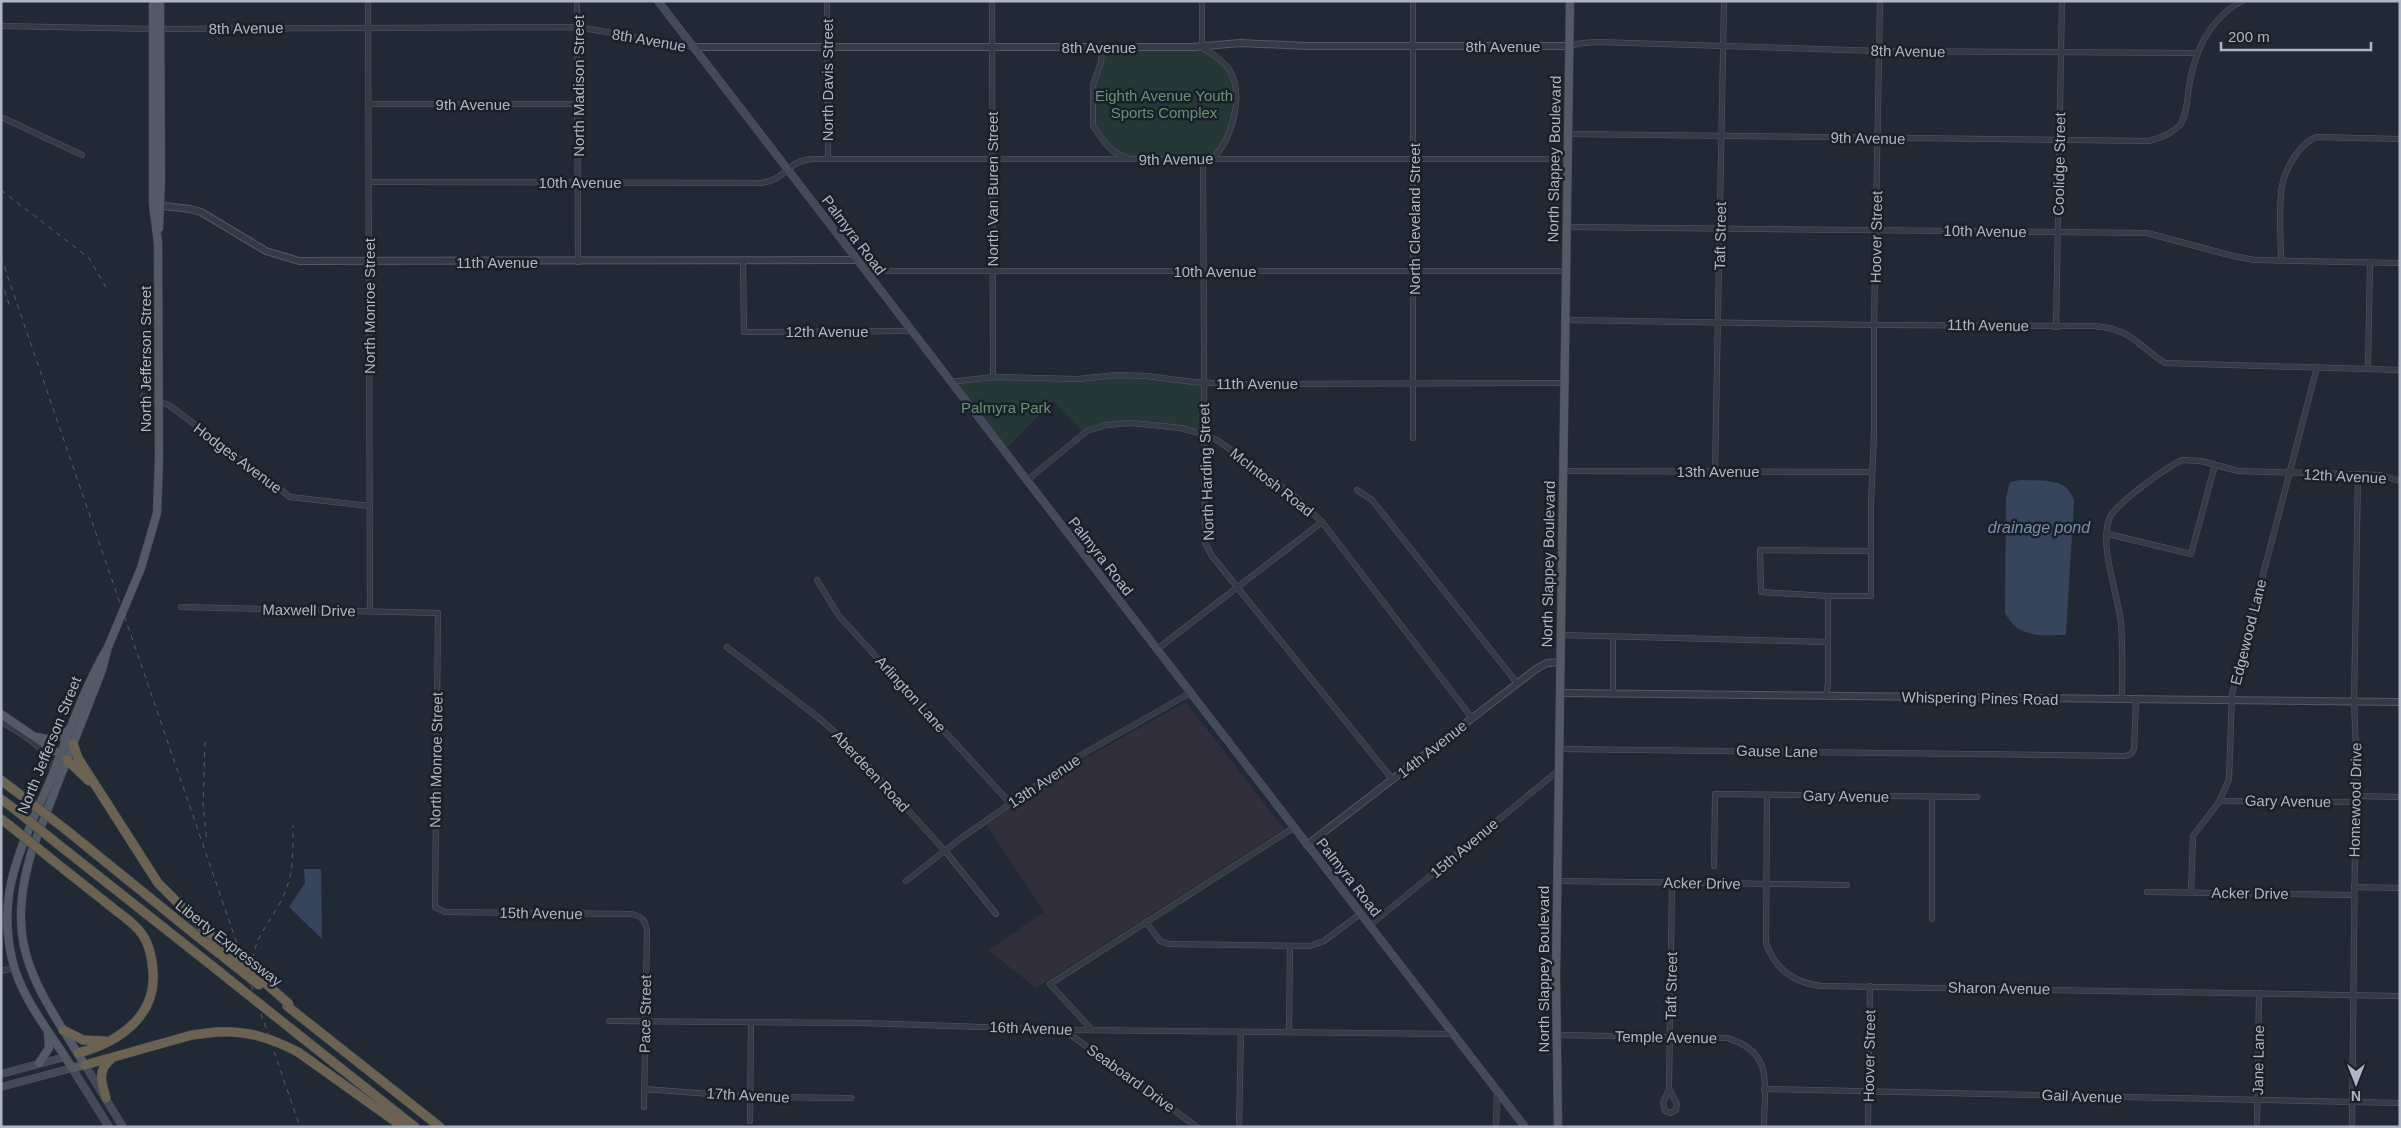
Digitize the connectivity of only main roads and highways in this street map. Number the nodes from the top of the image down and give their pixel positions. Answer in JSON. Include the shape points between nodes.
{"nodes":[{"id":1,"x":153,"y":1,"type":"edge"},
{"id":2,"x":160,"y":1,"type":"edge"},
{"id":3,"x":658,"y":1,"type":"edge"},
{"id":4,"x":1570,"y":1,"type":"edge"},
{"id":5,"x":157,"y":28,"type":"junction"},
{"id":6,"x":158,"y":243,"type":"junction"},
{"id":7,"x":108,"y":647,"type":"junction"},
{"id":8,"x":1,"y":714,"type":"edge"},
{"id":9,"x":72,"y":724,"type":"junction"},
{"id":10,"x":34,"y":736,"type":"junction"},
{"id":11,"x":73,"y":744,"type":"junction"},
{"id":12,"x":64,"y":757,"type":"junction"},
{"id":13,"x":1,"y":780,"type":"edge"},
{"id":14,"x":100,"y":792,"type":"junction"},
{"id":15,"x":1,"y":799,"type":"edge"},
{"id":16,"x":1,"y":819,"type":"edge"},
{"id":17,"x":288,"y":1005,"type":"junction"},
{"id":18,"x":47,"y":1029,"type":"junction"},
{"id":19,"x":63,"y":1030,"type":"junction"},
{"id":20,"x":112,"y":1040,"type":"junction"},
{"id":21,"x":78,"y":1053,"type":"junction"},
{"id":22,"x":65,"y":1057,"type":"junction"},
{"id":23,"x":113,"y":1057,"type":"junction"},
{"id":24,"x":40,"y":1063,"type":"junction"},
{"id":25,"x":85,"y":1065,"type":"junction"},
{"id":26,"x":72,"y":1068,"type":"junction"},
{"id":27,"x":1,"y":1074,"type":"edge"},
{"id":28,"x":1,"y":1087,"type":"edge"},
{"id":29,"x":106,"y":1098,"type":"junction"},
{"id":30,"x":108,"y":1127,"type":"edge"},
{"id":31,"x":123,"y":1127,"type":"edge"},
{"id":32,"x":403,"y":1127,"type":"edge"},
{"id":33,"x":415,"y":1127,"type":"edge"},
{"id":34,"x":440,"y":1127,"type":"edge"},
{"id":35,"x":1525,"y":1127,"type":"edge"},
{"id":36,"x":1558,"y":1127,"type":"edge"}],
"edges":[{"from":1,"to":5,"type":"main road","name":"North Jefferson Street"},
{"from":2,"to":5,"type":"main road","name":"North Jefferson Street"},
{"from":3,"to":35,"type":"main road","name":"Palmyra Road"},
{"from":4,"to":36,"type":"main road","name":"North Slappey Boulevard","via":[[1557,881]]},
{"from":5,"to":6,"type":"main road","name":"North Jefferson Street","via":[[161,205]]},
{"from":5,"to":6,"type":"main road","name":"North Jefferson Street","via":[[153,204]]},
{"from":6,"to":7,"type":"main road","name":"North Jefferson Street","bridge":true,"via":[[157,513],[141,568]]},
{"from":7,"to":9,"type":"main road","name":"North Jefferson Street"},
{"from":7,"to":11,"type":"main road","name":"North Jefferson Street"},
{"from":8,"to":10,"type":"main road"},
{"from":9,"to":10,"type":"main road","via":[[66,734],[57,738],[47,740]]},
{"from":9,"to":12,"type":"main road","name":"North Jefferson Street"},
{"from":10,"to":12,"type":"main road"},
{"from":11,"to":12,"type":"main road","name":"North Jefferson Street"},
{"from":11,"to":14,"type":"highway"},
{"from":12,"to":14,"type":"highway"},
{"from":12,"to":18,"type":"main road","name":"North Jefferson Street","via":[[54,771],[22,850],[10,893],[8,931],[14,968]]},
{"from":12,"to":19,"type":"main road","name":"North Jefferson Street","via":[[27,866],[21,913],[23,944],[31,972]]},
{"from":13,"to":17,"type":"highway","name":"Liberty Expressway","bridge":true},
{"from":14,"to":17,"type":"highway","bridge":true,"via":[[158,883]]},
{"from":15,"to":33,"type":"highway","name":"Liberty Expressway","bridge":true},
{"from":16,"to":20,"type":"highway","bridge":true,"via":[[133,925],[148,944],[153,990],[135,1023]]},
{"from":17,"to":34,"type":"highway"},
{"from":18,"to":22,"type":"main road","name":"North Jefferson Street"},
{"from":18,"to":24,"type":"main road","via":[[49,1048]]},
{"from":19,"to":20,"type":"highway","via":[[91,1042]]},
{"from":19,"to":21,"type":"main road","name":"North Jefferson Street"},
{"from":20,"to":21,"type":"highway"},
{"from":21,"to":22,"type":"main road"},
{"from":21,"to":25,"type":"main road","name":"North Jefferson Street"},
{"from":22,"to":24,"type":"main road"},
{"from":22,"to":26,"type":"main road","name":"North Jefferson Street"},
{"from":23,"to":25,"type":"highway"},
{"from":23,"to":29,"type":"highway","via":[[101,1072]]},
{"from":23,"to":32,"type":"highway","bridge":true,"via":[[192,1034],[243,1032],[258,1035],[298,1052]]},
{"from":24,"to":27,"type":"main road"},
{"from":25,"to":26,"type":"main road"},
{"from":25,"to":29,"type":"main road"},
{"from":26,"to":28,"type":"main road"},
{"from":26,"to":30,"type":"main road","name":"North Jefferson Street"},
{"from":29,"to":31,"type":"main road"}]}
